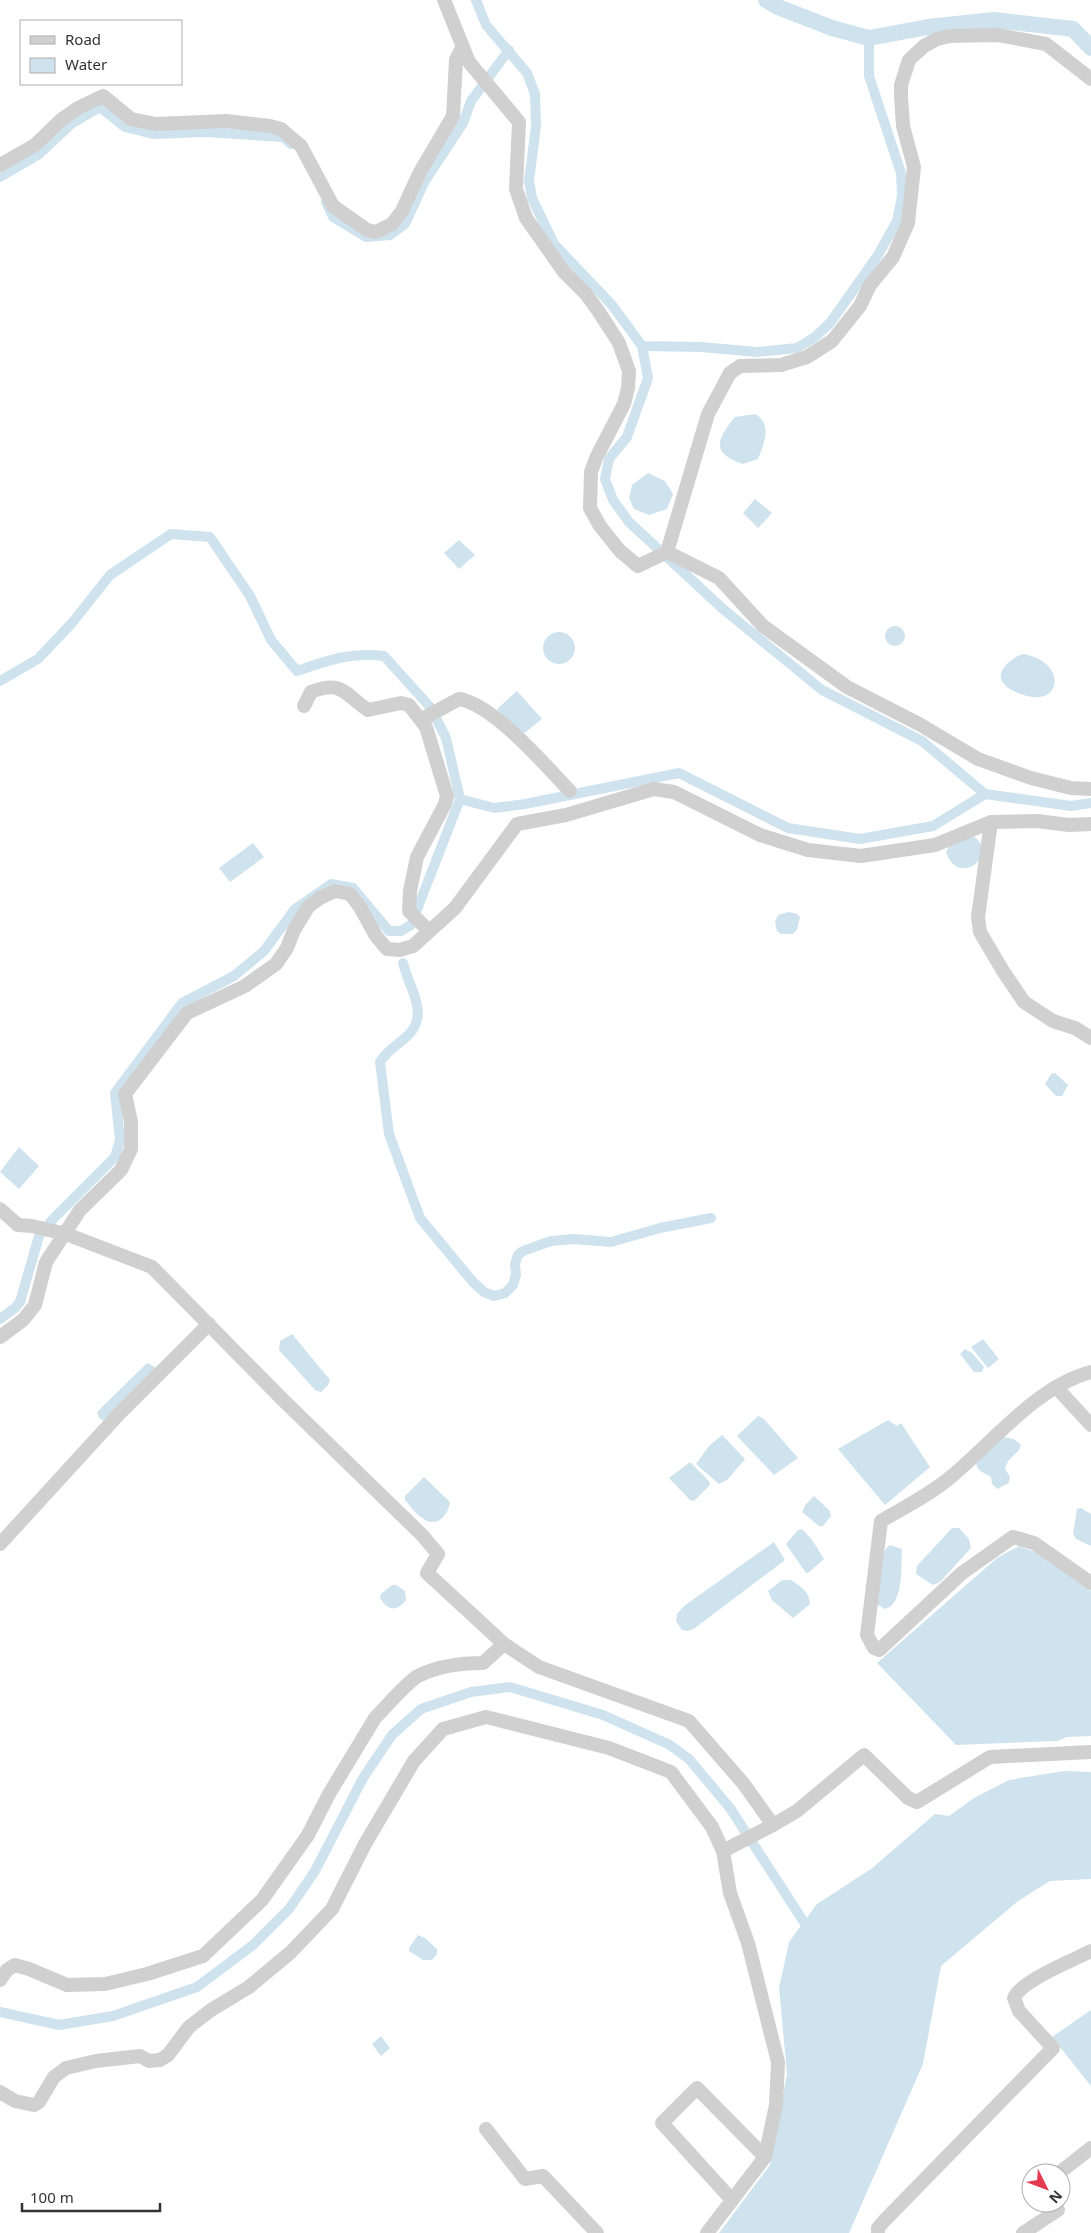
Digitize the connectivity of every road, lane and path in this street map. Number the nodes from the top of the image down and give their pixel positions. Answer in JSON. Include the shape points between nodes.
{"nodes":[{"id":1,"x":444,"y":0,"type":"edge"},
{"id":2,"x":462,"y":48,"type":"junction"},
{"id":3,"x":1091,"y":79,"type":"edge"},
{"id":4,"x":0,"y":165,"type":"edge"},
{"id":5,"x":667,"y":552,"type":"junction"},
{"id":6,"x":304,"y":706,"type":"dead end"},
{"id":7,"x":422,"y":719,"type":"junction"},
{"id":8,"x":1091,"y":789,"type":"edge"},
{"id":9,"x":570,"y":791,"type":"dead end"},
{"id":10,"x":990,"y":822,"type":"junction"},
{"id":11,"x":1091,"y":824,"type":"edge"},
{"id":12,"x":430,"y":931,"type":"junction"},
{"id":13,"x":1091,"y":1038,"type":"edge"},
{"id":14,"x":0,"y":1209,"type":"edge"},
{"id":15,"x":63,"y":1233,"type":"junction"},
{"id":16,"x":208,"y":1324,"type":"junction"},
{"id":17,"x":0,"y":1337,"type":"edge"},
{"id":18,"x":1091,"y":1372,"type":"edge"},
{"id":19,"x":1056,"y":1387,"type":"junction"},
{"id":20,"x":1091,"y":1425,"type":"edge"},
{"id":21,"x":0,"y":1544,"type":"edge"},
{"id":22,"x":1091,"y":1583,"type":"edge"},
{"id":23,"x":504,"y":1644,"type":"junction"},
{"id":24,"x":1091,"y":1752,"type":"edge"},
{"id":25,"x":773,"y":1825,"type":"junction"},
{"id":26,"x":723,"y":1850,"type":"junction"},
{"id":27,"x":1091,"y":1951,"type":"edge"},
{"id":28,"x":0,"y":1980,"type":"edge"},
{"id":29,"x":0,"y":2092,"type":"edge"},
{"id":30,"x":486,"y":2130,"type":"dead end"},
{"id":31,"x":1091,"y":2148,"type":"edge"},
{"id":32,"x":766,"y":2157,"type":"junction"},
{"id":33,"x":1071,"y":2164,"type":"edge"},
{"id":34,"x":732,"y":2200,"type":"junction"},
{"id":35,"x":1053,"y":2213,"type":"edge"},
{"id":36,"x":597,"y":2233,"type":"edge"},
{"id":37,"x":707,"y":2233,"type":"edge"},
{"id":38,"x":878,"y":2233,"type":"edge"},
{"id":39,"x":1023,"y":2233,"type":"edge"}],
"edges":[{"from":1,"to":2,"type":"street"},
{"from":2,"to":4,"type":"street","via":[[456,60],[453,116],[426,160],[402,211],[392,224],[376,232],[367,230],[333,206],[301,146],[290,135],[270,126],[226,121],[156,124],[131,119],[103,96],[70,113],[35,145]]},
{"from":2,"to":5,"type":"street","via":[[469,62],[518,122],[516,189],[526,218],[620,343],[629,371],[624,404],[591,472],[590,508],[620,551],[638,566]]},
{"from":3,"to":5,"type":"street","via":[[1046,44],[998,35],[937,39],[909,60],[901,85],[903,126],[914,167],[908,223],[893,257],[832,341],[807,357],[780,365],[740,366],[730,373],[708,414]]},
{"from":5,"to":8,"type":"street","via":[[719,578],[763,626],[847,687],[978,759],[1031,778],[1071,788]]},
{"from":6,"to":7,"type":"street","via":[[311,692],[328,686],[336,687],[368,710],[401,703],[409,705]]},
{"from":7,"to":9,"type":"street","via":[[459,699],[473,702],[523,743]]},
{"from":7,"to":12,"type":"street","via":[[448,796],[417,858],[410,891],[409,911]]},
{"from":10,"to":11,"type":"street"},
{"from":10,"to":12,"type":"street","via":[[935,845],[861,856],[808,850],[760,835],[674,792],[654,789],[566,815],[517,824],[455,908]]},
{"from":10,"to":13,"type":"street","via":[[978,917],[980,932],[1024,1002],[1053,1021],[1075,1028]]},
{"from":12,"to":15,"type":"street","via":[[413,946],[387,949],[350,894],[334,891],[308,907],[288,948],[276,964],[245,986],[187,1013],[125,1094],[131,1122],[131,1149],[121,1170],[80,1210]]},
{"from":14,"to":15,"type":"street","via":[[18,1225]]},
{"from":15,"to":16,"type":"street","via":[[152,1267]]},
{"from":15,"to":17,"type":"street","via":[[46,1262],[35,1305],[23,1320]]},
{"from":16,"to":21,"type":"street","via":[[119,1414]]},
{"from":16,"to":23,"type":"street","via":[[422,1535],[438,1554],[427,1573]]},
{"from":18,"to":19,"type":"street"},
{"from":19,"to":20,"type":"street"},
{"from":19,"to":22,"type":"street","via":[[951,1478],[881,1521],[867,1635],[874,1648],[879,1650],[962,1573],[1013,1538],[1034,1543]]},
{"from":23,"to":25,"type":"street","via":[[539,1667],[689,1721]]},
{"from":23,"to":28,"type":"street","via":[[483,1663],[459,1663],[417,1676],[380,1713],[308,1835],[262,1900],[203,1956],[105,1984],[67,1985],[15,1965]]},
{"from":24,"to":25,"type":"street","via":[[990,1757],[917,1802],[908,1798],[864,1755],[797,1811]]},
{"from":25,"to":26,"type":"street"},
{"from":26,"to":29,"type":"street","via":[[712,1827],[671,1772],[609,1748],[486,1717],[443,1729],[414,1761],[332,1908],[292,1952],[249,1988],[189,2027],[168,2055],[160,2060],[150,2061],[140,2056],[66,2068],[54,2077],[34,2105],[15,2101]]},
{"from":26,"to":32,"type":"street","via":[[730,1893],[748,1943],[778,2062],[776,2105]]},
{"from":27,"to":38,"type":"street","via":[[1038,1978],[1016,1994],[1014,1998],[1019,2011],[1053,2048],[884,2221]]},
{"from":30,"to":36,"type":"street","via":[[525,2179],[543,2176]]},
{"from":31,"to":33,"type":"street"},
{"from":32,"to":34,"type":"street"},
{"from":32,"to":34,"type":"street","via":[[697,2088],[662,2122]]},
{"from":34,"to":37,"type":"street"},
{"from":35,"to":39,"type":"street"}]}
